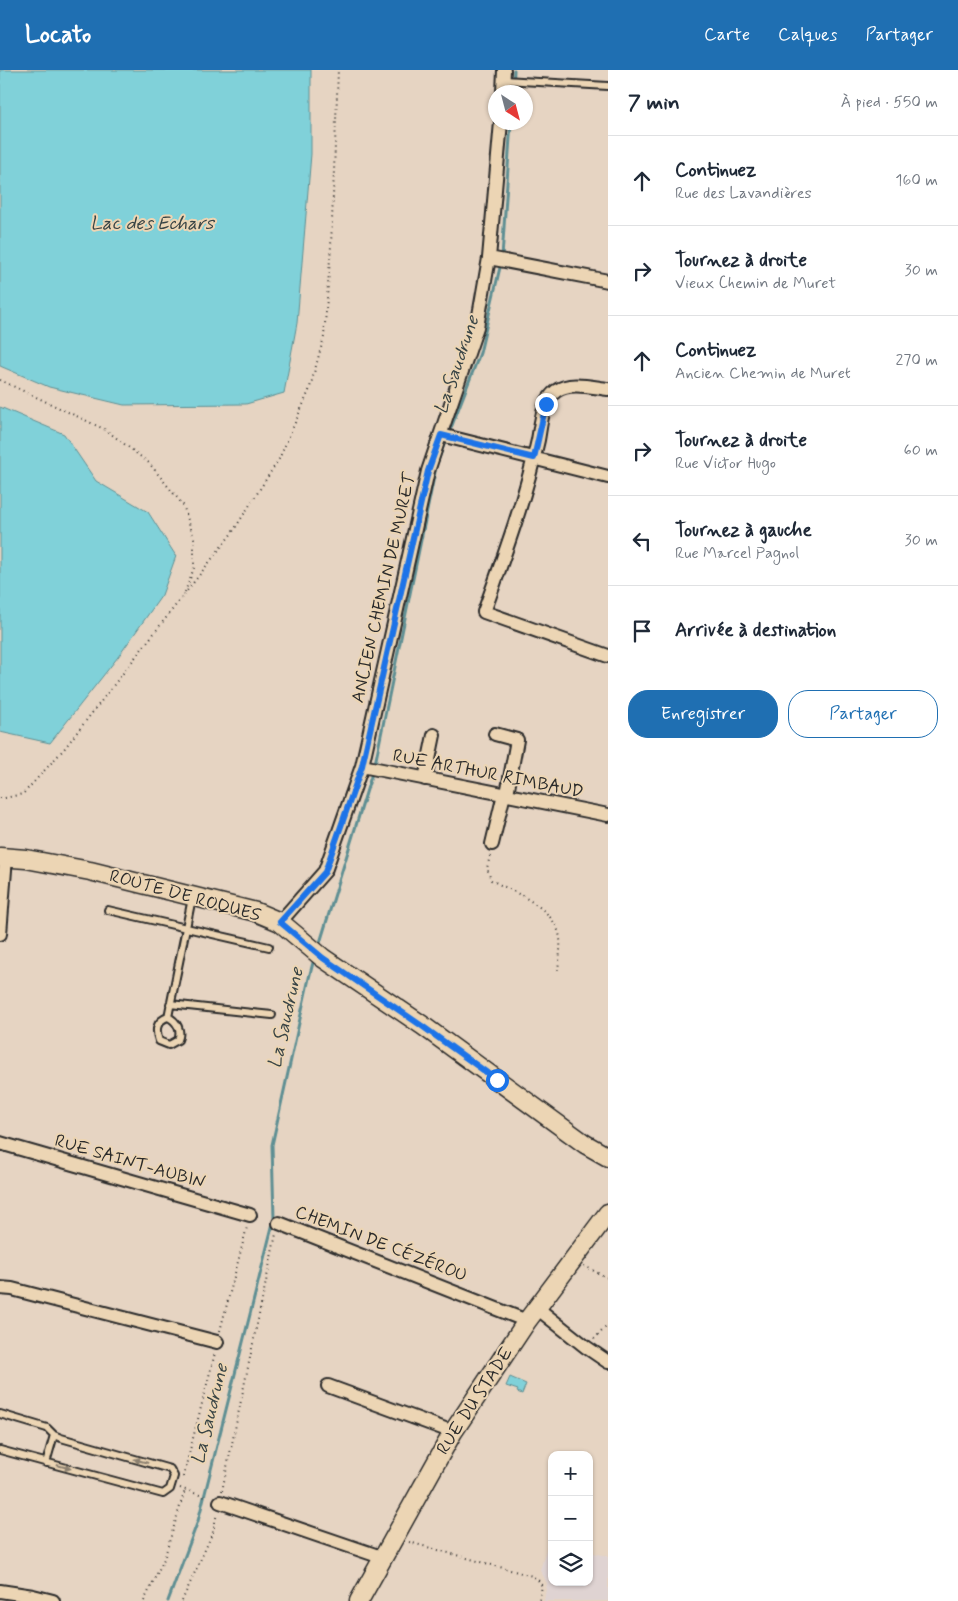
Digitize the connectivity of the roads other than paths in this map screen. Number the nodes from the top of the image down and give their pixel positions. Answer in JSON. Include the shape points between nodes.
{"nodes":[{"id":1,"x":505,"y":81,"type":"edge"},
{"id":2,"x":608,"y":86,"type":"edge"},
{"id":3,"x":500,"y":130,"type":"edge"},
{"id":4,"x":498,"y":259,"type":"junction"},
{"id":5,"x":608,"y":281,"type":"edge"},
{"id":6,"x":608,"y":388,"type":"edge"},
{"id":7,"x":441,"y":435,"type":"junction"},
{"id":8,"x":534,"y":458,"type":"junction"},
{"id":9,"x":608,"y":477,"type":"edge"},
{"id":10,"x":608,"y":656,"type":"edge"},
{"id":11,"x":495,"y":734,"type":"dead end"},
{"id":12,"x":434,"y":735,"type":"dead end"},
{"id":13,"x":362,"y":766,"type":"junction"},
{"id":14,"x":425,"y":779,"type":"junction"},
{"id":15,"x":506,"y":794,"type":"junction"},
{"id":16,"x":608,"y":815,"type":"edge"},
{"id":17,"x":492,"y":844,"type":"road end"},
{"id":18,"x":3,"y":857,"type":"edge"},
{"id":19,"x":192,"y":896,"type":"junction"},
{"id":20,"x":108,"y":910,"type":"dead end"},
{"id":21,"x":0,"y":911,"type":"edge"},
{"id":22,"x":280,"y":922,"type":"junction"},
{"id":23,"x":185,"y":927,"type":"junction"},
{"id":24,"x":0,"y":934,"type":"edge"},
{"id":25,"x":269,"y":947,"type":"dead end"},
{"id":26,"x":170,"y":1004,"type":"junction"},
{"id":27,"x":272,"y":1015,"type":"dead end"},
{"id":28,"x":168,"y":1017,"type":"junction"},
{"id":29,"x":0,"y":1143,"type":"edge"},
{"id":30,"x":608,"y":1157,"type":"edge"},
{"id":31,"x":608,"y":1213,"type":"edge"},
{"id":32,"x":250,"y":1215,"type":"dead end"},
{"id":33,"x":278,"y":1223,"type":"road end"},
{"id":34,"x":0,"y":1288,"type":"edge"},
{"id":35,"x":532,"y":1315,"type":"junction"},
{"id":36,"x":217,"y":1342,"type":"dead end"},
{"id":37,"x":608,"y":1362,"type":"edge"},
{"id":38,"x":328,"y":1386,"type":"dead end"},
{"id":39,"x":0,"y":1414,"type":"edge"},
{"id":40,"x":453,"y":1432,"type":"junction"},
{"id":41,"x":54,"y":1435,"type":"junction"},
{"id":42,"x":0,"y":1450,"type":"edge"},
{"id":43,"x":46,"y":1463,"type":"junction"},
{"id":44,"x":214,"y":1500,"type":"road end"},
{"id":45,"x":384,"y":1558,"type":"junction"},
{"id":46,"x":0,"y":1591,"type":"edge"},
{"id":47,"x":53,"y":1601,"type":"edge"},
{"id":48,"x":359,"y":1601,"type":"edge"}],
"edges":[{"from":1,"to":2,"type":"lane"},
{"from":3,"to":4,"type":"street","name":"ANCIEN CHEMIN DE MURET"},
{"from":4,"to":5,"type":"street"},
{"from":4,"to":7,"type":"street","name":"ANCIEN CHEMIN DE MURET"},
{"from":6,"to":8,"type":"street","via":[[567,385],[554,392],[546,404]]},
{"from":7,"to":8,"type":"street"},
{"from":7,"to":13,"type":"street","name":"ANCIEN CHEMIN DE MURET","via":[[428,471]]},
{"from":8,"to":9,"type":"street"},
{"from":8,"to":10,"type":"street","via":[[484,612]]},
{"from":11,"to":15,"type":"street","via":[[518,740]]},
{"from":12,"to":14,"type":"street"},
{"from":13,"to":14,"type":"street","name":"RUE ARTHUR RIMBAUD"},
{"from":13,"to":22,"type":"street","name":"ANCIEN CHEMIN DE MURET","via":[[325,872]]},
{"from":14,"to":15,"type":"street","name":"RUE ARTHUR RIMBAUD"},
{"from":15,"to":16,"type":"street","name":"RUE ARTHUR RIMBAUD"},
{"from":15,"to":17,"type":"street"},
{"from":18,"to":19,"type":"street","name":"ROUTE DE ROQUES","via":[[90,871]]},
{"from":18,"to":21,"type":"street"},
{"from":19,"to":22,"type":"street","name":"ROUTE DE ROQUES","via":[[256,912]]},
{"from":19,"to":23,"type":"lane"},
{"from":20,"to":23,"type":"lane"},
{"from":21,"to":24,"type":"street"},
{"from":22,"to":30,"type":"street","name":"ROUTE DE ROQUES","via":[[327,961]]},
{"from":23,"to":25,"type":"lane"},
{"from":23,"to":26,"type":"lane"},
{"from":26,"to":27,"type":"lane"},
{"from":26,"to":28,"type":"lane"},
{"from":28,"to":28,"type":"lane","via":[[163,1018],[156,1028],[159,1041],[169,1045],[178,1040],[180,1031]]},
{"from":29,"to":32,"type":"street","name":"RUE SAINT-AUBIN"},
{"from":31,"to":35,"type":"street","name":"RUE DU STADE"},
{"from":33,"to":35,"type":"street","name":"CHEMIN DE CÉZÉROU"},
{"from":34,"to":36,"type":"street"},
{"from":35,"to":37,"type":"street","name":"CHEMIN DE CÉZÉROU"},
{"from":35,"to":40,"type":"street","name":"RUE DU STADE"},
{"from":38,"to":40,"type":"street"},
{"from":39,"to":41,"type":"lane","via":[[47,1428]]},
{"from":40,"to":45,"type":"street","name":"RUE DU STADE"},
{"from":41,"to":43,"type":"lane"},
{"from":43,"to":41,"type":"lane","one_way":true,"via":[[163,1494],[170,1489],[174,1476],[170,1469]]},
{"from":42,"to":43,"type":"lane"},
{"from":44,"to":45,"type":"street"},
{"from":45,"to":48,"type":"street","name":"RUE DU STADE"},
{"from":46,"to":47,"type":"street"}]}
